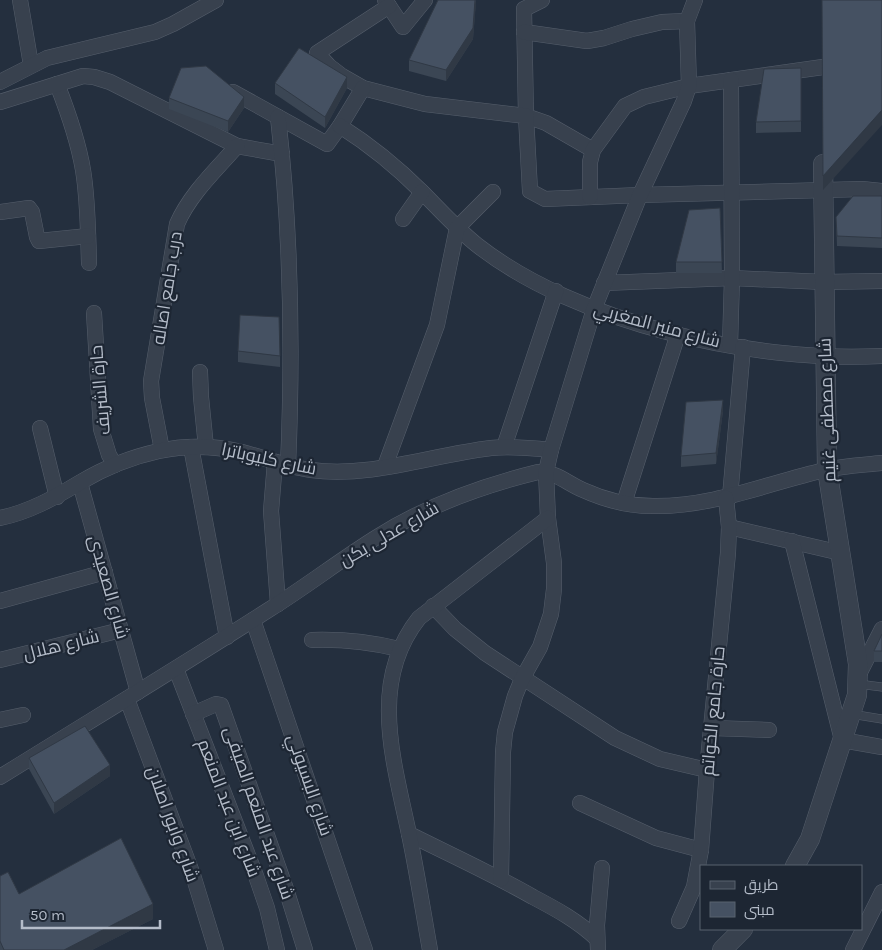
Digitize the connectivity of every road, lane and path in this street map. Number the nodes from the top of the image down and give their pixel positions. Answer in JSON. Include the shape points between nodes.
{"nodes":[{"id":1,"x":20,"y":0,"type":"edge"},
{"id":2,"x":216,"y":0,"type":"edge"},
{"id":3,"x":426,"y":0,"type":"edge"},
{"id":4,"x":542,"y":0,"type":"edge"},
{"id":5,"x":695,"y":0,"type":"edge"},
{"id":6,"x":387,"y":3,"type":"edge"},
{"id":7,"x":524,"y":4,"type":"edge"},
{"id":8,"x":687,"y":21,"type":"junction"},
{"id":9,"x":524,"y":32,"type":"junction"},
{"id":10,"x":822,"y":48,"type":"edge"},
{"id":11,"x":31,"y":65,"type":"junction"},
{"id":12,"x":822,"y":67,"type":"junction"},
{"id":13,"x":731,"y":80,"type":"junction"},
{"id":14,"x":0,"y":82,"type":"edge"},
{"id":15,"x":57,"y":84,"type":"junction"},
{"id":16,"x":689,"y":86,"type":"junction"},
{"id":17,"x":823,"y":86,"type":"edge"},
{"id":18,"x":363,"y":88,"type":"junction"},
{"id":19,"x":233,"y":92,"type":"edge"},
{"id":20,"x":0,"y":102,"type":"edge"},
{"id":21,"x":526,"y":116,"type":"junction"},
{"id":22,"x":278,"y":117,"type":"junction"},
{"id":23,"x":340,"y":126,"type":"junction"},
{"id":24,"x":823,"y":143,"type":"edge"},
{"id":25,"x":237,"y":146,"type":"junction"},
{"id":26,"x":593,"y":150,"type":"junction"},
{"id":27,"x":282,"y":154,"type":"junction"},
{"id":28,"x":823,"y":190,"type":"junction"},
{"id":29,"x":882,"y":190,"type":"edge"},
{"id":30,"x":422,"y":192,"type":"junction"},
{"id":31,"x":493,"y":192,"type":"dead end"},
{"id":32,"x":732,"y":193,"type":"junction"},
{"id":33,"x":640,"y":194,"type":"junction"},
{"id":34,"x":590,"y":197,"type":"junction"},
{"id":35,"x":0,"y":212,"type":"edge"},
{"id":36,"x":403,"y":218,"type":"dead end"},
{"id":37,"x":457,"y":228,"type":"junction"},
{"id":38,"x":88,"y":236,"type":"junction"},
{"id":39,"x":89,"y":263,"type":"dead end"},
{"id":40,"x":732,"y":278,"type":"junction"},
{"id":41,"x":882,"y":281,"type":"edge"},
{"id":42,"x":824,"y":282,"type":"junction"},
{"id":43,"x":604,"y":283,"type":"junction"},
{"id":44,"x":556,"y":291,"type":"junction"},
{"id":45,"x":594,"y":309,"type":"junction"},
{"id":46,"x":94,"y":313,"type":"dead end"},
{"id":47,"x":678,"y":334,"type":"junction"},
{"id":48,"x":737,"y":346,"type":"junction"},
{"id":49,"x":882,"y":356,"type":"edge"},
{"id":50,"x":825,"y":357,"type":"junction"},
{"id":51,"x":200,"y":372,"type":"dead end"},
{"id":52,"x":40,"y":428,"type":"dead end"},
{"id":53,"x":199,"y":447,"type":"junction"},
{"id":54,"x":504,"y":447,"type":"junction"},
{"id":55,"x":162,"y":450,"type":"junction"},
{"id":56,"x":551,"y":450,"type":"junction"},
{"id":57,"x":882,"y":463,"type":"edge"},
{"id":58,"x":281,"y":464,"type":"junction"},
{"id":59,"x":115,"y":465,"type":"junction"},
{"id":60,"x":385,"y":466,"type":"junction"},
{"id":61,"x":826,"y":469,"type":"junction"},
{"id":62,"x":546,"y":472,"type":"junction"},
{"id":63,"x":80,"y":483,"type":"junction"},
{"id":64,"x":57,"y":497,"type":"junction"},
{"id":65,"x":728,"y":498,"type":"junction"},
{"id":66,"x":624,"y":504,"type":"junction"},
{"id":67,"x":0,"y":518,"type":"edge"},
{"id":68,"x":548,"y":518,"type":"junction"},
{"id":69,"x":729,"y":527,"type":"junction"},
{"id":70,"x":792,"y":541,"type":"junction"},
{"id":71,"x":841,"y":553,"type":"junction"},
{"id":72,"x":105,"y":572,"type":"junction"},
{"id":73,"x":0,"y":601,"type":"edge"},
{"id":74,"x":278,"y":604,"type":"junction"},
{"id":75,"x":433,"y":606,"type":"junction"},
{"id":76,"x":253,"y":620,"type":"junction"},
{"id":77,"x":882,"y":629,"type":"edge"},
{"id":78,"x":121,"y":630,"type":"junction"},
{"id":79,"x":227,"y":637,"type":"junction"},
{"id":80,"x":312,"y":640,"type":"dead end"},
{"id":81,"x":399,"y":649,"type":"junction"},
{"id":82,"x":0,"y":660,"type":"edge"},
{"id":83,"x":176,"y":669,"type":"junction"},
{"id":84,"x":522,"y":678,"type":"junction"},
{"id":85,"x":858,"y":680,"type":"junction"},
{"id":86,"x":882,"y":687,"type":"edge"},
{"id":87,"x":133,"y":696,"type":"junction"},
{"id":88,"x":193,"y":714,"type":"junction"},
{"id":89,"x":851,"y":714,"type":"junction"},
{"id":90,"x":23,"y":715,"type":"dead end"},
{"id":91,"x":0,"y":720,"type":"edge"},
{"id":92,"x":882,"y":720,"type":"edge"},
{"id":93,"x":712,"y":728,"type":"junction"},
{"id":94,"x":769,"y":730,"type":"dead end"},
{"id":95,"x":842,"y":740,"type":"junction"},
{"id":96,"x":882,"y":747,"type":"edge"},
{"id":97,"x":707,"y":770,"type":"junction"},
{"id":98,"x":0,"y":777,"type":"edge"},
{"id":99,"x":580,"y":803,"type":"dead end"},
{"id":100,"x":409,"y":834,"type":"junction"},
{"id":101,"x":702,"y":850,"type":"junction"},
{"id":102,"x":796,"y":865,"type":"edge"},
{"id":103,"x":602,"y":868,"type":"dead end"},
{"id":104,"x":501,"y":879,"type":"junction"},
{"id":105,"x":882,"y":892,"type":"edge"},
{"id":106,"x":679,"y":921,"type":"dead end"},
{"id":107,"x":742,"y":930,"type":"edge"},
{"id":108,"x":598,"y":945,"type":"edge"},
{"id":109,"x":216,"y":950,"type":"edge"},
{"id":110,"x":277,"y":950,"type":"edge"},
{"id":111,"x":304,"y":950,"type":"edge"},
{"id":112,"x":365,"y":950,"type":"edge"},
{"id":113,"x":430,"y":950,"type":"edge"},
{"id":114,"x":722,"y":950,"type":"edge"},
{"id":115,"x":853,"y":950,"type":"edge"}],
"edges":[{"from":1,"to":11,"type":"street"},
{"from":2,"to":11,"type":"street","via":[[155,32],[66,53]]},
{"from":3,"to":6,"type":"street","via":[[403,27]]},
{"from":4,"to":7,"type":"street"},
{"from":5,"to":8,"type":"street"},
{"from":6,"to":18,"type":"street","via":[[318,53],[335,71]]},
{"from":7,"to":9,"type":"street"},
{"from":8,"to":9,"type":"street","via":[[662,22],[588,41]]},
{"from":8,"to":16,"type":"street"},
{"from":9,"to":21,"type":"street"},
{"from":10,"to":12,"type":"street"},
{"from":11,"to":14,"type":"street"},
{"from":12,"to":13,"type":"street"},
{"from":12,"to":17,"type":"street"},
{"from":13,"to":16,"type":"street"},
{"from":13,"to":32,"type":"street","name":"حارة جامع الخواتم"},
{"from":15,"to":20,"type":"street"},
{"from":15,"to":25,"type":"street","via":[[83,76],[110,82]]},
{"from":15,"to":38,"type":"street","via":[[72,120],[83,169]]},
{"from":16,"to":26,"type":"street","via":[[644,97],[625,106]]},
{"from":16,"to":33,"type":"street"},
{"from":18,"to":21,"type":"street","via":[[425,104]]},
{"from":18,"to":23,"type":"street"},
{"from":19,"to":22,"type":"street"},
{"from":21,"to":26,"type":"street","via":[[546,123]]},
{"from":21,"to":34,"type":"street","via":[[530,191],[545,199]]},
{"from":22,"to":23,"type":"street","via":[[327,144]]},
{"from":22,"to":27,"type":"street"},
{"from":23,"to":30,"type":"street","name":"شارع منير المغربي","via":[[378,152]]},
{"from":24,"to":28,"type":"street","name":"شارع مصطفى غنيم"},
{"from":25,"to":27,"type":"street"},
{"from":25,"to":55,"type":"street","name":"درب جامع اصاله","via":[[191,200],[177,224],[152,381]]},
{"from":26,"to":34,"type":"street"},
{"from":27,"to":58,"type":"street","via":[[292,356]]},
{"from":28,"to":29,"type":"street"},
{"from":28,"to":32,"type":"street"},
{"from":28,"to":42,"type":"street","name":"شارع مصطفى غنيم"},
{"from":30,"to":36,"type":"street"},
{"from":30,"to":37,"type":"street","name":"شارع منير المغربي"},
{"from":31,"to":37,"type":"street"},
{"from":32,"to":33,"type":"street"},
{"from":32,"to":40,"type":"street","name":"حارة جامع الخواتم"},
{"from":33,"to":34,"type":"street"},
{"from":33,"to":43,"type":"street"},
{"from":35,"to":38,"type":"street","via":[[29,208],[39,241]]},
{"from":37,"to":44,"type":"street","name":"شارع منير المغربي","via":[[496,258]]},
{"from":37,"to":60,"type":"street","via":[[437,325]]},
{"from":38,"to":39,"type":"street"},
{"from":40,"to":42,"type":"street"},
{"from":40,"to":43,"type":"street"},
{"from":40,"to":48,"type":"street","name":"حارة جامع الخواتم"},
{"from":41,"to":42,"type":"street"},
{"from":42,"to":50,"type":"street","name":"شارع مصطفى غنيم"},
{"from":43,"to":45,"type":"street"},
{"from":44,"to":45,"type":"street","name":"شارع منير المغربي"},
{"from":44,"to":54,"type":"street"},
{"from":45,"to":47,"type":"street","name":"شارع منير المغربي"},
{"from":45,"to":56,"type":"street"},
{"from":46,"to":59,"type":"street","name":"حارة الشريف","via":[[100,429]]},
{"from":47,"to":48,"type":"street","name":"شارع منير المغربي"},
{"from":47,"to":66,"type":"street"},
{"from":48,"to":50,"type":"street","name":"شارع منير المغربي"},
{"from":48,"to":65,"type":"street","name":"حارة جامع الخواتم"},
{"from":49,"to":50,"type":"street","name":"شارع منير المغربي"},
{"from":50,"to":61,"type":"street","name":"شارع مصطفى غنيم"},
{"from":51,"to":53,"type":"street"},
{"from":52,"to":64,"type":"street"},
{"from":53,"to":55,"type":"street","name":"شارع كليوباترا"},
{"from":53,"to":58,"type":"street","name":"شارع كليوباترا","via":[[241,452]]},
{"from":53,"to":79,"type":"street","via":[[198,490]]},
{"from":54,"to":56,"type":"street","name":"شارع كليوباترا"},
{"from":54,"to":60,"type":"street","name":"شارع كليوباترا"},
{"from":55,"to":59,"type":"street","name":"شارع كليوباترا"},
{"from":56,"to":62,"type":"street"},
{"from":57,"to":61,"type":"street"},
{"from":58,"to":60,"type":"street","name":"شارع كليوباترا","via":[[336,472]]},
{"from":58,"to":74,"type":"street","via":[[271,511]]},
{"from":59,"to":63,"type":"street","name":"شارع كليوباترا"},
{"from":61,"to":65,"type":"street"},
{"from":61,"to":71,"type":"street","name":"شارع مصطفى غنيم"},
{"from":62,"to":66,"type":"street","via":[[582,490]]},
{"from":62,"to":68,"type":"street"},
{"from":62,"to":74,"type":"street","name":"شارع عدلى يكن","via":[[490,485],[413,516]]},
{"from":63,"to":64,"type":"street","name":"شارع كليوباترا"},
{"from":63,"to":72,"type":"street","name":"شارع الصعيدى"},
{"from":64,"to":67,"type":"street","name":"شارع كليوباترا"},
{"from":65,"to":66,"type":"street","via":[[653,506]]},
{"from":65,"to":69,"type":"street","name":"حارة جامع الخواتم"},
{"from":68,"to":75,"type":"street"},
{"from":68,"to":84,"type":"street","via":[[554,563],[551,614],[540,647]]},
{"from":69,"to":70,"type":"street"},
{"from":69,"to":93,"type":"street","name":"حارة جامع الخواتم"},
{"from":70,"to":71,"type":"street"},
{"from":70,"to":95,"type":"street"},
{"from":71,"to":85,"type":"street","name":"شارع مصطفى غنيم"},
{"from":72,"to":73,"type":"street"},
{"from":72,"to":78,"type":"street","name":"شارع الصعيدى"},
{"from":74,"to":76,"type":"street","name":"شارع عدلى يكن"},
{"from":75,"to":81,"type":"street","via":[[407,632]]},
{"from":75,"to":84,"type":"street","via":[[455,629]]},
{"from":76,"to":79,"type":"street","name":"شارع عدلى يكن"},
{"from":76,"to":112,"type":"street","name":"شارع البسيوني"},
{"from":77,"to":85,"type":"street"},
{"from":78,"to":82,"type":"street","name":"شارع هلال"},
{"from":78,"to":87,"type":"street","name":"شارع الصعيدى"},
{"from":79,"to":83,"type":"street","name":"شارع عدلى يكن"},
{"from":80,"to":81,"type":"street","via":[[371,642]]},
{"from":81,"to":100,"type":"street","via":[[391,686],[390,739]]},
{"from":83,"to":87,"type":"street","name":"شارع عدلى يكن"},
{"from":83,"to":88,"type":"street","name":"شارع ابن عبد المنعم"},
{"from":84,"to":97,"type":"street","via":[[637,750]]},
{"from":84,"to":104,"type":"street","via":[[505,732]]},
{"from":85,"to":86,"type":"lane"},
{"from":85,"to":89,"type":"street","name":"شارع مصطفى غنيم"},
{"from":87,"to":98,"type":"street","name":"شارع عدلى يكن"},
{"from":87,"to":109,"type":"street","name":"شارع وابور اصلان"},
{"from":88,"to":110,"type":"street","name":"شارع ابن عبد المنعم","via":[[267,908]]},
{"from":88,"to":111,"type":"street","name":"شارع عبد المنعم الصيفى","via":[[220,705],[286,889]]},
{"from":89,"to":92,"type":"lane"},
{"from":89,"to":95,"type":"street","name":"شارع مصطفى غنيم"},
{"from":90,"to":91,"type":"street"},
{"from":93,"to":94,"type":"street"},
{"from":93,"to":97,"type":"street","name":"حارة جامع الخواتم"},
{"from":95,"to":96,"type":"street"},
{"from":95,"to":102,"type":"street","name":"شارع مصطفى غنيم","via":[[810,839]]},
{"from":97,"to":101,"type":"street","name":"حارة جامع الخواتم"},
{"from":99,"to":101,"type":"street","via":[[656,838]]},
{"from":100,"to":104,"type":"street"},
{"from":100,"to":113,"type":"street"},
{"from":101,"to":106,"type":"street","name":"حارة جامع الخواتم","via":[[694,887]]},
{"from":103,"to":108,"type":"street"},
{"from":104,"to":108,"type":"street","via":[[566,915],[585,928]]},
{"from":105,"to":115,"type":"street"},
{"from":107,"to":114,"type":"street"}]}
